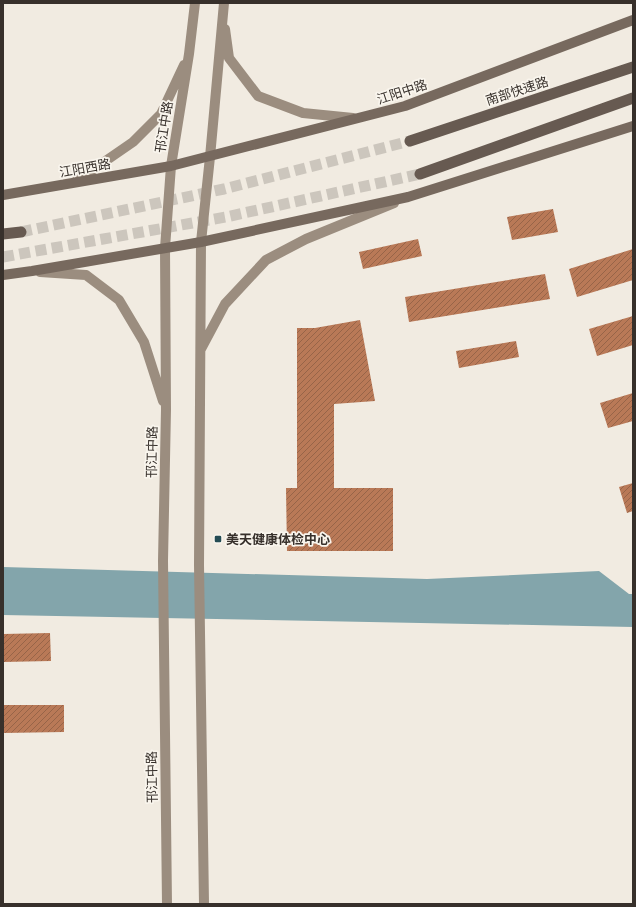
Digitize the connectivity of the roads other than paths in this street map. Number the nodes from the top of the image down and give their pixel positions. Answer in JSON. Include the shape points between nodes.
{"nodes":[{"id":1,"x":196,"y":3,"type":"edge"},
{"id":2,"x":224,"y":3,"type":"edge"},
{"id":3,"x":222,"y":14,"type":"junction"},
{"id":4,"x":633,"y":20,"type":"edge"},
{"id":5,"x":189,"y":54,"type":"junction"},
{"id":6,"x":633,"y":67,"type":"edge"},
{"id":7,"x":633,"y":98,"type":"edge"},
{"id":8,"x":358,"y":119,"type":"junction"},
{"id":9,"x":633,"y":126,"type":"edge"},
{"id":10,"x":410,"y":141,"type":"tunnel mouth"},
{"id":11,"x":210,"y":157,"type":"junction"},
{"id":12,"x":171,"y":166,"type":"junction"},
{"id":13,"x":420,"y":174,"type":"tunnel mouth"},
{"id":14,"x":75,"y":182,"type":"junction"},
{"id":15,"x":3,"y":195,"type":"edge"},
{"id":16,"x":408,"y":197,"type":"junction"},
{"id":17,"x":21,"y":232,"type":"tunnel mouth"},
{"id":18,"x":3,"y":234,"type":"edge"},
{"id":19,"x":201,"y":242,"type":"junction"},
{"id":20,"x":165,"y":248,"type":"junction"},
{"id":21,"x":32,"y":271,"type":"junction"},
{"id":22,"x":3,"y":275,"type":"edge"},
{"id":23,"x":200,"y":351,"type":"junction"},
{"id":24,"x":166,"y":409,"type":"junction"},
{"id":25,"x":167,"y":904,"type":"edge"},
{"id":26,"x":204,"y":904,"type":"edge"}],
"edges":[{"from":1,"to":5,"type":"main road","name":"邗江中路"},
{"from":2,"to":3,"type":"main road"},
{"from":3,"to":8,"type":"main road","via":[[229,58],[258,96],[303,114]]},
{"from":3,"to":11,"type":"main road"},
{"from":4,"to":8,"type":"main road","name":"江阳中路","via":[[405,106]]},
{"from":5,"to":12,"type":"main road","name":"邗江中路"},
{"from":5,"to":14,"type":"main road","via":[[161,114],[133,142]]},
{"from":6,"to":10,"type":"highway","name":"南部快速路"},
{"from":7,"to":13,"type":"highway"},
{"from":8,"to":11,"type":"main road","name":"江阳中路"},
{"from":9,"to":16,"type":"main road"},
{"from":11,"to":12,"type":"main road","name":"江阳中路"},
{"from":11,"to":19,"type":"main road"},
{"from":12,"to":14,"type":"main road","name":"江阳西路"},
{"from":12,"to":20,"type":"main road","name":"邗江中路"},
{"from":14,"to":15,"type":"main road","name":"江阳西路"},
{"from":16,"to":19,"type":"main road"},
{"from":16,"to":23,"type":"main road","via":[[306,239],[266,260],[225,304]]},
{"from":17,"to":18,"type":"highway"},
{"from":19,"to":20,"type":"main road"},
{"from":19,"to":23,"type":"main road"},
{"from":20,"to":21,"type":"main road"},
{"from":20,"to":24,"type":"main road","name":"邗江中路"},
{"from":21,"to":22,"type":"main road"},
{"from":21,"to":24,"type":"main road","via":[[86,275],[119,300],[144,342]]},
{"from":23,"to":26,"type":"main road","via":[[199,565]]},
{"from":24,"to":25,"type":"main road","name":"邗江中路","via":[[162,561]]}]}
